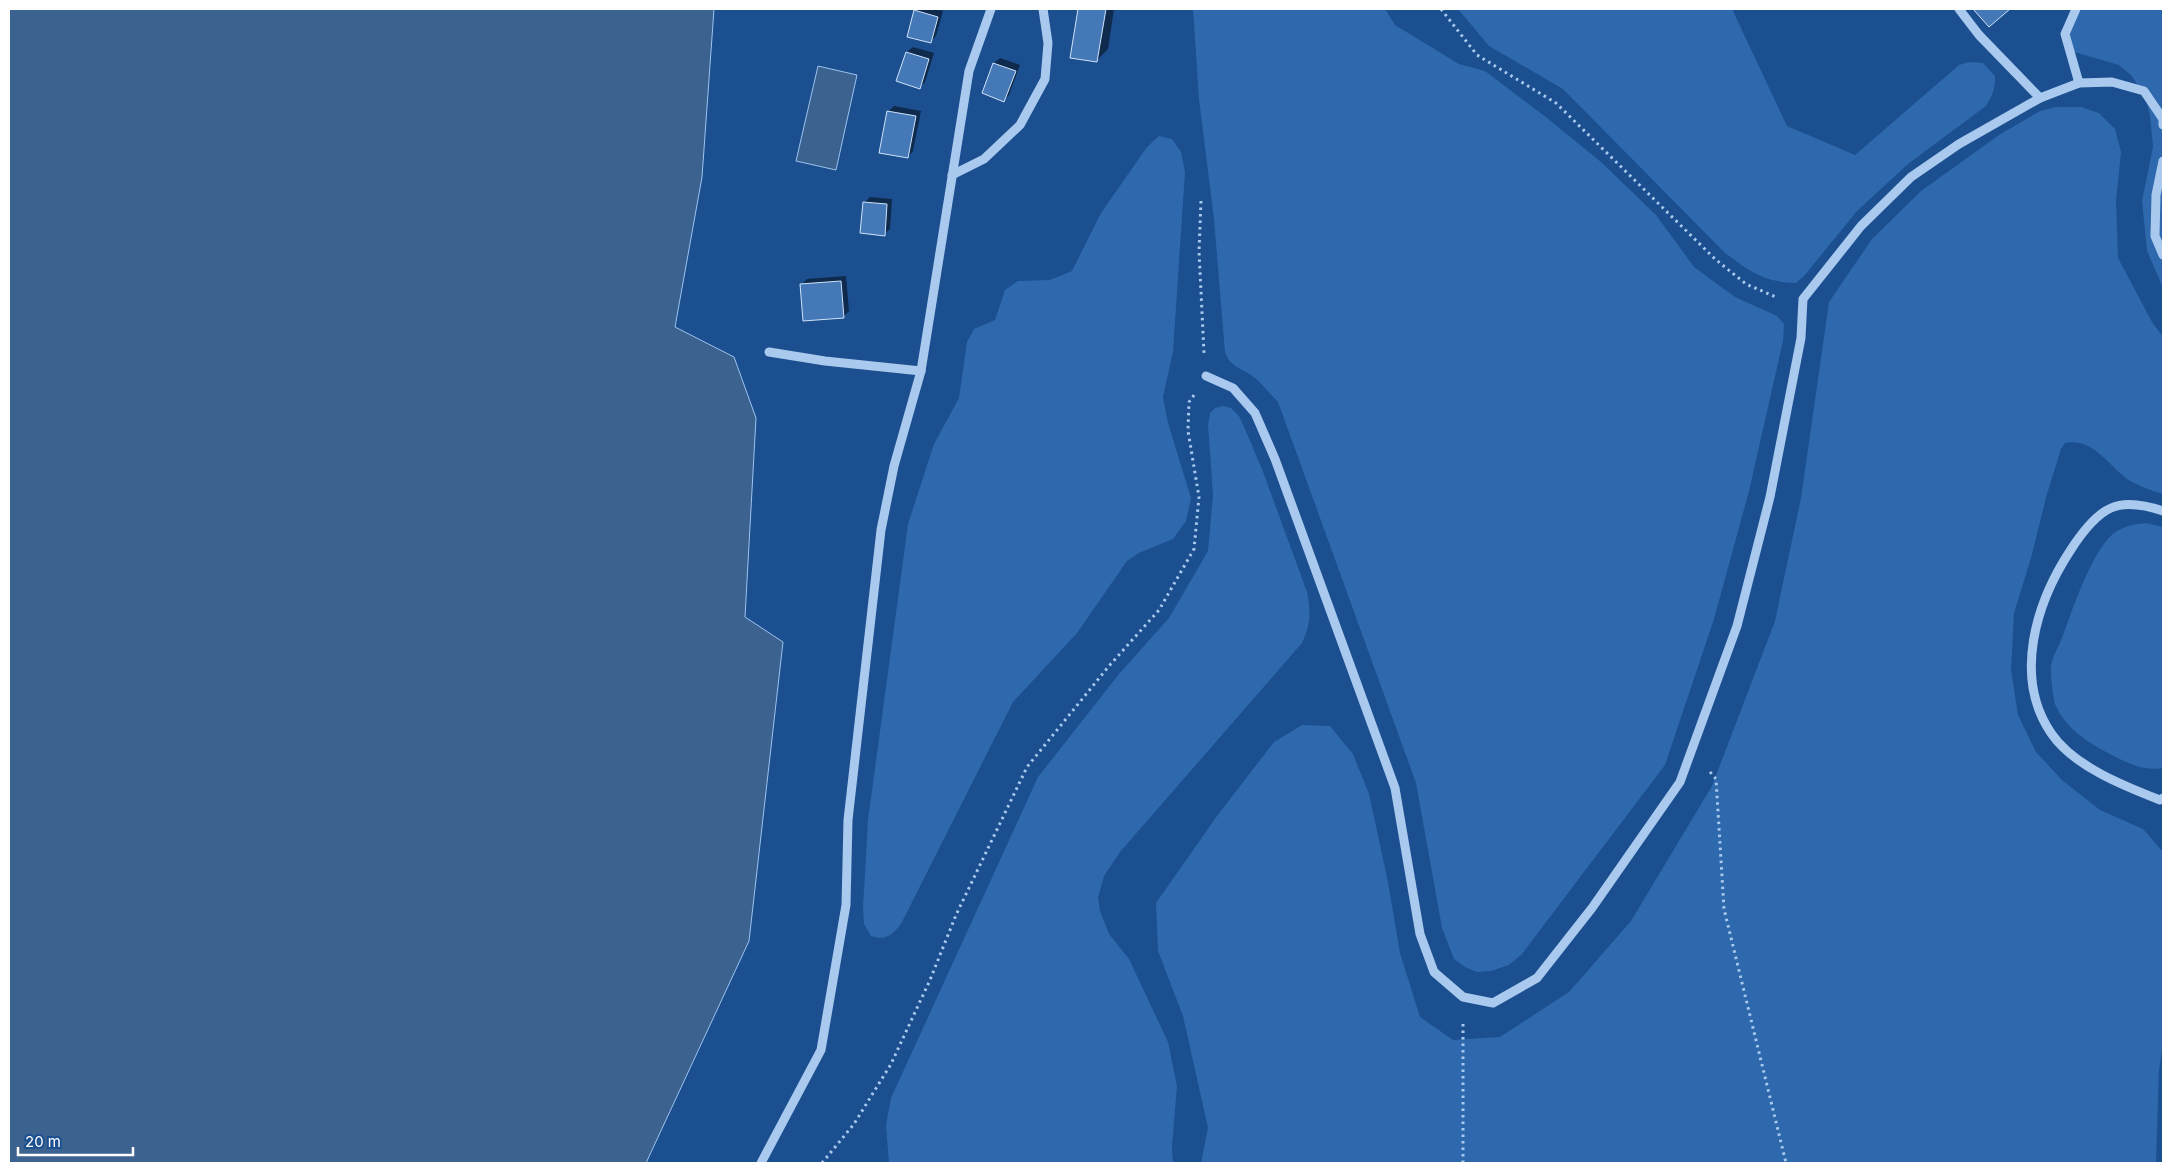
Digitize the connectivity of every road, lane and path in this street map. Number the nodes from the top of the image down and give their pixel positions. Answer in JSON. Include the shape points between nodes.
{"nodes":[{"id":1,"x":991,"y":9,"type":"edge"},
{"id":2,"x":1043,"y":9,"type":"edge"},
{"id":3,"x":1440,"y":9,"type":"edge"},
{"id":4,"x":1959,"y":9,"type":"edge"},
{"id":5,"x":2076,"y":9,"type":"edge"},
{"id":6,"x":2078,"y":83,"type":"junction"},
{"id":7,"x":2040,"y":98,"type":"junction"},
{"id":8,"x":2163,"y":126,"type":"edge"},
{"id":9,"x":2163,"y":160,"type":"edge"},
{"id":10,"x":952,"y":175,"type":"junction"},
{"id":11,"x":1201,"y":201,"type":"dead end"},
{"id":12,"x":2163,"y":255,"type":"edge"},
{"id":13,"x":1804,"y":300,"type":"junction"},
{"id":14,"x":769,"y":352,"type":"dead end"},
{"id":15,"x":921,"y":371,"type":"junction"},
{"id":16,"x":1206,"y":376,"type":"junction"},
{"id":17,"x":2163,"y":511,"type":"edge"},
{"id":18,"x":1692,"y":750,"type":"junction"},
{"id":19,"x":2162,"y":800,"type":"edge"},
{"id":20,"x":1463,"y":997,"type":"junction"},
{"id":21,"x":761,"y":1163,"type":"edge"},
{"id":22,"x":822,"y":1163,"type":"edge"},
{"id":23,"x":1463,"y":1163,"type":"edge"},
{"id":24,"x":1786,"y":1163,"type":"edge"}],
"edges":[{"from":1,"to":10,"type":"lane","via":[[968,71]]},
{"from":2,"to":10,"type":"lane","via":[[1048,43],[1045,79],[1020,125],[984,159]]},
{"from":3,"to":13,"type":"path","via":[[1477,55],[1556,103],[1730,272],[1746,284],[1776,298]]},
{"from":4,"to":7,"type":"lane","via":[[1979,35]]},
{"from":5,"to":6,"type":"lane","via":[[2065,34]]},
{"from":6,"to":7,"type":"lane"},
{"from":6,"to":8,"type":"lane","via":[[2112,82],[2144,91],[2163,119]]},
{"from":7,"to":13,"type":"lane","via":[[1959,144],[1911,177],[1861,226]]},
{"from":9,"to":12,"type":"lane","via":[[2156,195],[2155,236]]},
{"from":10,"to":15,"type":"lane"},
{"from":11,"to":16,"type":"path","via":[[1199,251]]},
{"from":13,"to":18,"type":"lane","via":[[1801,338],[1770,498],[1737,626]]},
{"from":14,"to":15,"type":"lane"},
{"from":15,"to":21,"type":"lane","via":[[894,466],[881,530],[848,820],[846,906],[822,1050]]},
{"from":16,"to":20,"type":"lane","via":[[1233,388],[1255,413],[1275,459],[1395,788],[1420,934],[1434,972]]},
{"from":16,"to":22,"type":"path","via":[[1189,402],[1188,431],[1199,497],[1194,548],[1159,610],[1027,767],[956,915],[891,1064],[854,1124]]},
{"from":17,"to":19,"type":"lane","via":[[2141,504],[2112,508],[2083,531],[2057,570],[2037,618],[2030,667],[2037,707],[2052,734],[2075,757],[2114,782]]},
{"from":18,"to":20,"type":"lane","via":[[1680,782],[1592,908],[1537,978],[1493,1003]]},
{"from":18,"to":24,"type":"path","via":[[1716,779],[1724,909]]},
{"from":20,"to":23,"type":"path"}]}
